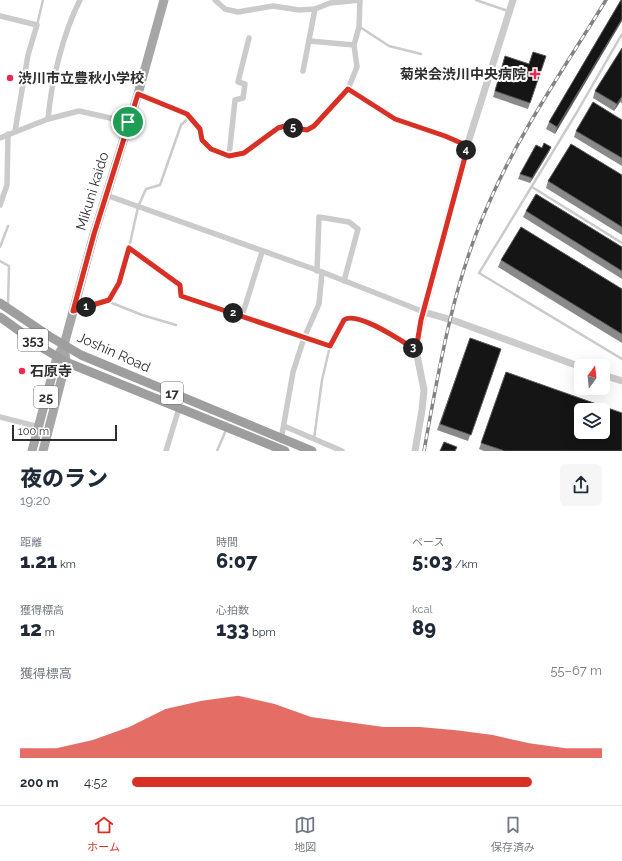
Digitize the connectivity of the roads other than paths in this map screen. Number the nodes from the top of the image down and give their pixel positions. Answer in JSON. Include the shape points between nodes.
{"nodes":[{"id":1,"x":43,"y":0,"type":"edge"},
{"id":2,"x":80,"y":0,"type":"edge"},
{"id":3,"x":164,"y":0,"type":"edge"},
{"id":4,"x":215,"y":0,"type":"edge"},
{"id":5,"x":476,"y":0,"type":"edge"},
{"id":6,"x":513,"y":0,"type":"edge"},
{"id":7,"x":315,"y":9,"type":"junction"},
{"id":8,"x":510,"y":11,"type":"junction"},
{"id":9,"x":0,"y":16,"type":"edge"},
{"id":10,"x":37,"y":25,"type":"junction"},
{"id":11,"x":359,"y":27,"type":"junction"},
{"id":12,"x":622,"y":34,"type":"edge"},
{"id":13,"x":249,"y":38,"type":"dead end"},
{"id":14,"x":309,"y":41,"type":"junction"},
{"id":15,"x":354,"y":45,"type":"junction"},
{"id":16,"x":421,"y":54,"type":"dead end"},
{"id":17,"x":303,"y":71,"type":"dead end"},
{"id":18,"x":348,"y":89,"type":"junction"},
{"id":19,"x":138,"y":94,"type":"junction"},
{"id":20,"x":189,"y":118,"type":"junction"},
{"id":21,"x":48,"y":119,"type":"junction"},
{"id":22,"x":128,"y":122,"type":"junction"},
{"id":23,"x":15,"y":130,"type":"junction"},
{"id":24,"x":8,"y":134,"type":"junction"},
{"id":25,"x":0,"y":138,"type":"edge"},
{"id":26,"x":468,"y":146,"type":"junction"},
{"id":27,"x":229,"y":156,"type":"junction"},
{"id":28,"x":532,"y":187,"type":"junction"},
{"id":29,"x":106,"y":196,"type":"junction"},
{"id":30,"x":0,"y":205,"type":"edge"},
{"id":31,"x":138,"y":207,"type":"junction"},
{"id":32,"x":8,"y":226,"type":"dead end"},
{"id":33,"x":622,"y":243,"type":"edge"},
{"id":34,"x":0,"y":247,"type":"edge"},
{"id":35,"x":129,"y":248,"type":"junction"},
{"id":36,"x":262,"y":252,"type":"junction"},
{"id":37,"x":0,"y":261,"type":"edge"},
{"id":38,"x":319,"y":272,"type":"junction"},
{"id":39,"x":344,"y":281,"type":"junction"},
{"id":40,"x":107,"y":301,"type":"junction"},
{"id":41,"x":4,"y":306,"type":"edge"},
{"id":42,"x":73,"y":311,"type":"junction"},
{"id":43,"x":424,"y":312,"type":"junction"},
{"id":44,"x":242,"y":316,"type":"junction"},
{"id":45,"x":0,"y":317,"type":"edge"},
{"id":46,"x":176,"y":324,"type":"dead end"},
{"id":47,"x":304,"y":338,"type":"junction"},
{"id":48,"x":64,"y":345,"type":"junction"},
{"id":49,"x":330,"y":346,"type":"junction"},
{"id":50,"x":416,"y":350,"type":"junction"},
{"id":51,"x":57,"y":357,"type":"junction"},
{"id":52,"x":622,"y":359,"type":"edge"},
{"id":53,"x":66,"y":362,"type":"junction"},
{"id":54,"x":574,"y":364,"type":"edge"},
{"id":55,"x":610,"y":377,"type":"edge"},
{"id":56,"x":622,"y":381,"type":"edge"},
{"id":57,"x":179,"y":408,"type":"junction"},
{"id":58,"x":0,"y":417,"type":"edge"},
{"id":59,"x":284,"y":426,"type":"junction"},
{"id":60,"x":39,"y":427,"type":"junction"},
{"id":61,"x":226,"y":428,"type":"junction"},
{"id":62,"x":282,"y":438,"type":"junction"},
{"id":63,"x":314,"y":440,"type":"junction"},
{"id":64,"x":280,"y":450,"type":"edge"},
{"id":65,"x":32,"y":451,"type":"edge"},
{"id":66,"x":43,"y":451,"type":"edge"},
{"id":67,"x":166,"y":451,"type":"edge"},
{"id":68,"x":217,"y":451,"type":"edge"},
{"id":69,"x":312,"y":451,"type":"edge"},
{"id":70,"x":342,"y":451,"type":"edge"},
{"id":71,"x":415,"y":451,"type":"edge"}],
"edges":[{"from":1,"to":10,"type":"lane"},
{"from":2,"to":21,"type":"street","via":[[64,39]]},
{"from":3,"to":19,"type":"main road","name":"Mikuni kaido","number":"25"},
{"from":4,"to":7,"type":"street","via":[[225,9],[238,12],[273,6],[299,10]]},
{"from":5,"to":8,"type":"lane"},
{"from":6,"to":8,"type":"street"},
{"from":7,"to":11,"type":"street","via":[[360,0]]},
{"from":7,"to":14,"type":"street"},
{"from":8,"to":26,"type":"street"},
{"from":9,"to":10,"type":"street"},
{"from":10,"to":23,"type":"street","via":[[28,55]]},
{"from":11,"to":15,"type":"street"},
{"from":11,"to":16,"type":"lane","via":[[389,46]]},
{"from":12,"to":28,"type":"lane"},
{"from":13,"to":27,"type":"street","via":[[238,82],[245,84],[243,98],[235,100]]},
{"from":14,"to":15,"type":"street"},
{"from":14,"to":17,"type":"street"},
{"from":15,"to":18,"type":"street","via":[[358,67]]},
{"from":18,"to":26,"type":"street","via":[[395,119]]},
{"from":18,"to":27,"type":"street","via":[[314,126],[307,130],[285,126],[278,128],[244,153]]},
{"from":19,"to":20,"type":"street","via":[[187,114]]},
{"from":19,"to":22,"type":"main road","name":"Mikuni kaido","number":"25"},
{"from":20,"to":27,"type":"street","via":[[200,129],[202,140],[211,149]]},
{"from":20,"to":31,"type":"lane","via":[[181,125],[160,185],[146,189]]},
{"from":21,"to":22,"type":"street","via":[[79,111]]},
{"from":21,"to":23,"type":"street"},
{"from":22,"to":29,"type":"main road","name":"Mikuni kaido","number":"25"},
{"from":23,"to":24,"type":"street"},
{"from":24,"to":25,"type":"street"},
{"from":24,"to":30,"type":"street","via":[[7,185]]},
{"from":26,"to":43,"type":"street"},
{"from":28,"to":33,"type":"lane"},
{"from":28,"to":52,"type":"lane","via":[[479,273]]},
{"from":29,"to":31,"type":"street"},
{"from":29,"to":42,"type":"main road","name":"Mikuni kaido","number":"25"},
{"from":31,"to":35,"type":"lane"},
{"from":31,"to":36,"type":"street"},
{"from":32,"to":34,"type":"lane"},
{"from":35,"to":40,"type":"lane","via":[[119,283]]},
{"from":35,"to":44,"type":"lane","via":[[180,285],[181,296]]},
{"from":36,"to":38,"type":"street"},
{"from":36,"to":44,"type":"street"},
{"from":37,"to":41,"type":"lane","via":[[9,266],[10,299]]},
{"from":38,"to":39,"type":"street"},
{"from":38,"to":39,"type":"street","via":[[318,217],[349,222],[358,228]]},
{"from":38,"to":47,"type":"street","via":[[319,304]]},
{"from":39,"to":43,"type":"street"},
{"from":40,"to":42,"type":"lane"},
{"from":40,"to":46,"type":"lane","via":[[142,315]]},
{"from":41,"to":48,"type":"highway","name":"Joshin Road","number":"353"},
{"from":42,"to":48,"type":"main road","name":"Mikuni kaido","number":"25"},
{"from":43,"to":50,"type":"street"},
{"from":43,"to":54,"type":"street"},
{"from":44,"to":47,"type":"lane"},
{"from":45,"to":51,"type":"highway","name":"Joshin Road","number":"353"},
{"from":47,"to":49,"type":"lane"},
{"from":47,"to":59,"type":"street","via":[[293,372]]},
{"from":48,"to":51,"type":"main road","number":"25"},
{"from":48,"to":53,"type":"main road","number":"25"},
{"from":48,"to":62,"type":"highway","name":"Joshin Road","number":"17","via":[[89,358]]},
{"from":49,"to":50,"type":"lane","via":[[344,320],[355,317],[388,332]]},
{"from":49,"to":63,"type":"lane","via":[[322,380]]},
{"from":50,"to":71,"type":"street","via":[[424,390]]},
{"from":51,"to":53,"type":"highway","name":"Joshin Road","number":"353"},
{"from":51,"to":60,"type":"main road","number":"25"},
{"from":53,"to":57,"type":"highway","name":"Joshin Road","number":"17"},
{"from":53,"to":66,"type":"main road","number":"25"},
{"from":55,"to":56,"type":"street"},
{"from":57,"to":61,"type":"highway","name":"Joshin Road","number":"17"},
{"from":57,"to":67,"type":"street"},
{"from":58,"to":60,"type":"street"},
{"from":59,"to":62,"type":"street"},
{"from":59,"to":63,"type":"street"},
{"from":60,"to":65,"type":"main road","number":"25"},
{"from":61,"to":64,"type":"highway","name":"Joshin Road","number":"17"},
{"from":61,"to":68,"type":"lane"},
{"from":62,"to":64,"type":"street"},
{"from":62,"to":69,"type":"highway","name":"Joshin Road","number":"17"},
{"from":63,"to":70,"type":"street"}]}
